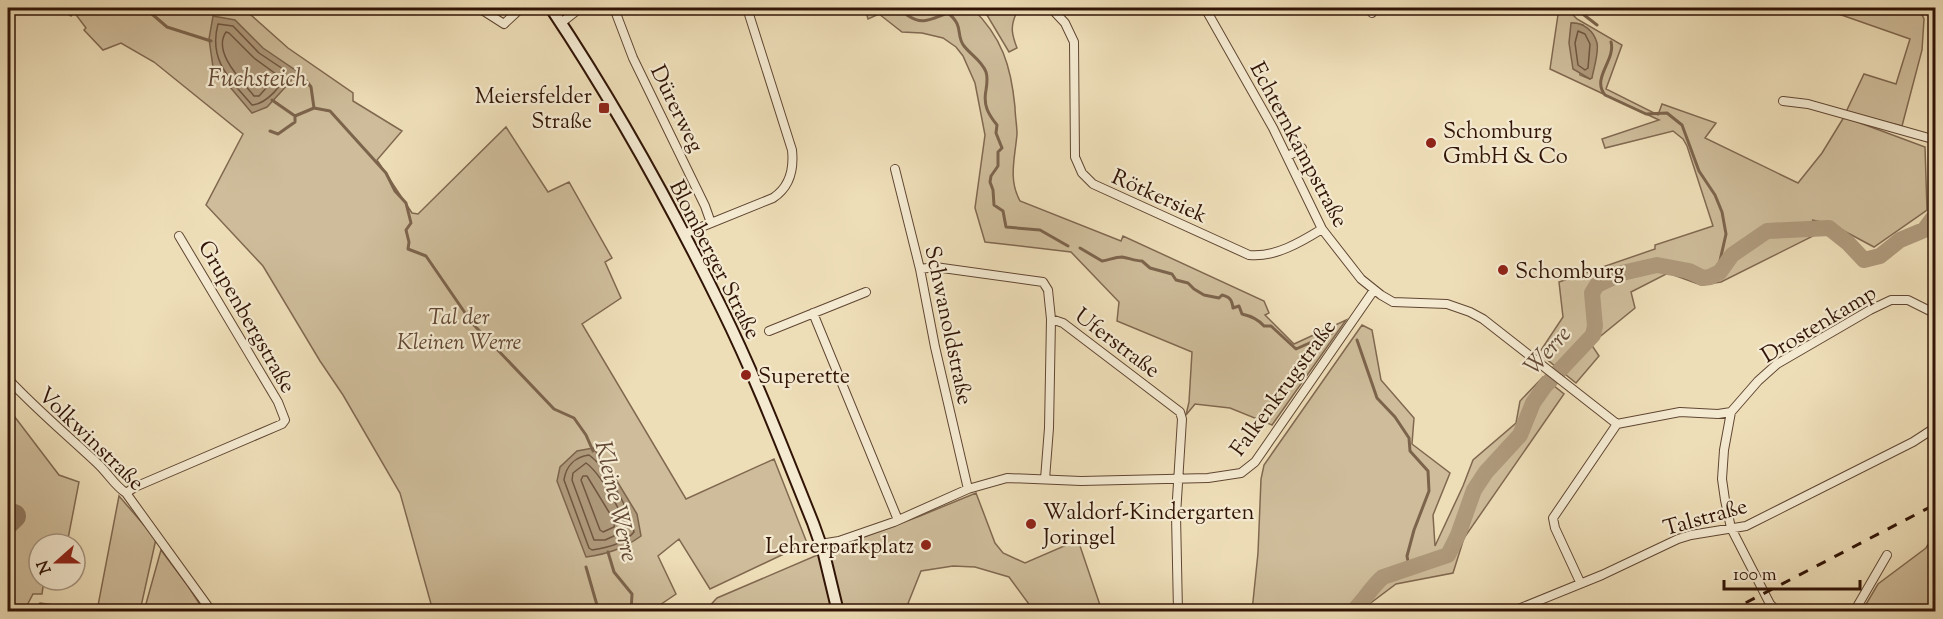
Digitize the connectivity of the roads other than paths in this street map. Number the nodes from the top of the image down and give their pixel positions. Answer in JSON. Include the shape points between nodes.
{"nodes":[{"id":1,"x":479,"y":8,"type":"edge"},
{"id":2,"x":520,"y":8,"type":"edge"},
{"id":3,"x":551,"y":8,"type":"edge"},
{"id":4,"x":580,"y":8,"type":"edge"},
{"id":5,"x":614,"y":8,"type":"edge"},
{"id":6,"x":747,"y":8,"type":"edge"},
{"id":7,"x":1051,"y":8,"type":"edge"},
{"id":8,"x":1205,"y":8,"type":"edge"},
{"id":9,"x":561,"y":23,"type":"junction"},
{"id":10,"x":1784,"y":101,"type":"dead end"},
{"id":11,"x":1935,"y":140,"type":"edge"},
{"id":12,"x":1302,"y":148,"type":"dead end"},
{"id":13,"x":1288,"y":156,"type":"junction"},
{"id":14,"x":895,"y":169,"type":"dead end"},
{"id":15,"x":711,"y":224,"type":"junction"},
{"id":16,"x":1322,"y":229,"type":"junction"},
{"id":17,"x":684,"y":234,"type":"junction"},
{"id":18,"x":179,"y":236,"type":"dead end"},
{"id":19,"x":920,"y":269,"type":"junction"},
{"id":20,"x":1374,"y":290,"type":"junction"},
{"id":21,"x":866,"y":292,"type":"dead end"},
{"id":22,"x":813,"y":313,"type":"junction"},
{"id":23,"x":1935,"y":314,"type":"edge"},
{"id":24,"x":1051,"y":319,"type":"junction"},
{"id":25,"x":769,"y":330,"type":"dead end"},
{"id":26,"x":8,"y":379,"type":"edge"},
{"id":27,"x":1731,"y":412,"type":"junction"},
{"id":28,"x":1617,"y":424,"type":"junction"},
{"id":29,"x":1935,"y":427,"type":"edge"},
{"id":30,"x":1045,"y":479,"type":"junction"},
{"id":31,"x":1177,"y":480,"type":"junction"},
{"id":32,"x":969,"y":489,"type":"junction"},
{"id":33,"x":126,"y":493,"type":"junction"},
{"id":34,"x":898,"y":520,"type":"junction"},
{"id":35,"x":1731,"y":528,"type":"junction"},
{"id":36,"x":820,"y":544,"type":"junction"},
{"id":37,"x":1887,"y":555,"type":"dead end"},
{"id":38,"x":1580,"y":582,"type":"junction"},
{"id":39,"x":212,"y":612,"type":"edge"},
{"id":40,"x":838,"y":612,"type":"edge"},
{"id":41,"x":1178,"y":612,"type":"edge"},
{"id":42,"x":1511,"y":612,"type":"edge"},
{"id":43,"x":1778,"y":612,"type":"edge"},
{"id":44,"x":1854,"y":612,"type":"edge"}],
"edges":[{"from":1,"to":2,"type":"street","via":[[504,24]]},
{"from":3,"to":9,"type":"street","name":"Blomberger Straße"},
{"from":4,"to":9,"type":"street"},
{"from":5,"to":15,"type":"street","name":"Dürerweg","via":[[633,58]]},
{"from":6,"to":15,"type":"street","via":[[792,150],[793,168],[778,195]]},
{"from":7,"to":16,"type":"street","name":"Rötkersiek","via":[[1065,23],[1074,42],[1075,157],[1082,173],[1093,184],[1249,255],[1273,253]]},
{"from":8,"to":13,"type":"street","name":"Echternkampstraße"},
{"from":9,"to":17,"type":"street","name":"Blomberger Straße","via":[[612,104]]},
{"from":10,"to":11,"type":"street","via":[[1808,104]]},
{"from":12,"to":13,"type":"street"},
{"from":13,"to":16,"type":"street","name":"Echternkampstraße"},
{"from":14,"to":19,"type":"street","name":"Schwanoldstraße"},
{"from":15,"to":17,"type":"street"},
{"from":16,"to":20,"type":"street","name":"Echternkampstraße"},
{"from":17,"to":36,"type":"street","name":"Blomberger Straße","via":[[753,378]]},
{"from":18,"to":33,"type":"street","name":"Grupenbergstraße","via":[[285,420]]},
{"from":19,"to":24,"type":"street","name":"Uferstraße","via":[[935,267],[1043,282],[1048,290]]},
{"from":19,"to":32,"type":"street","name":"Schwanoldstraße"},
{"from":20,"to":28,"type":"street","via":[[1393,302],[1447,304],[1470,312]]},
{"from":20,"to":31,"type":"street","name":"Falkenkrugstraße","via":[[1250,467],[1236,475]]},
{"from":21,"to":22,"type":"street"},
{"from":22,"to":25,"type":"street"},
{"from":22,"to":34,"type":"street"},
{"from":23,"to":27,"type":"street","name":"Drostenkamp","via":[[1908,300],[1891,300],[1870,310],[1777,364]]},
{"from":24,"to":30,"type":"street"},
{"from":24,"to":31,"type":"street","name":"Uferstraße","via":[[1063,323],[1180,412]]},
{"from":26,"to":33,"type":"street","name":"Volkwinstraße"},
{"from":27,"to":28,"type":"street","via":[[1680,412]]},
{"from":27,"to":35,"type":"street","via":[[1722,479]]},
{"from":28,"to":38,"type":"street","via":[[1553,518]]},
{"from":29,"to":35,"type":"street","name":"Talstraße","via":[[1913,442],[1746,526]]},
{"from":30,"to":31,"type":"street","name":"Falkenkrugstraße"},
{"from":30,"to":32,"type":"street","name":"Falkenkrugstraße","via":[[1007,478]]},
{"from":31,"to":41,"type":"street"},
{"from":32,"to":34,"type":"street","name":"Falkenkrugstraße"},
{"from":33,"to":39,"type":"street","name":"Volkwinstraße"},
{"from":34,"to":36,"type":"street","name":"Falkenkrugstraße","via":[[839,542]]},
{"from":35,"to":38,"type":"street","name":"Talstraße","via":[[1684,537]]},
{"from":35,"to":43,"type":"street","via":[[1770,604]]},
{"from":36,"to":40,"type":"street","name":"Blomberger Straße"},
{"from":37,"to":44,"type":"street"},
{"from":38,"to":42,"type":"street","name":"Talstraße"}]}
